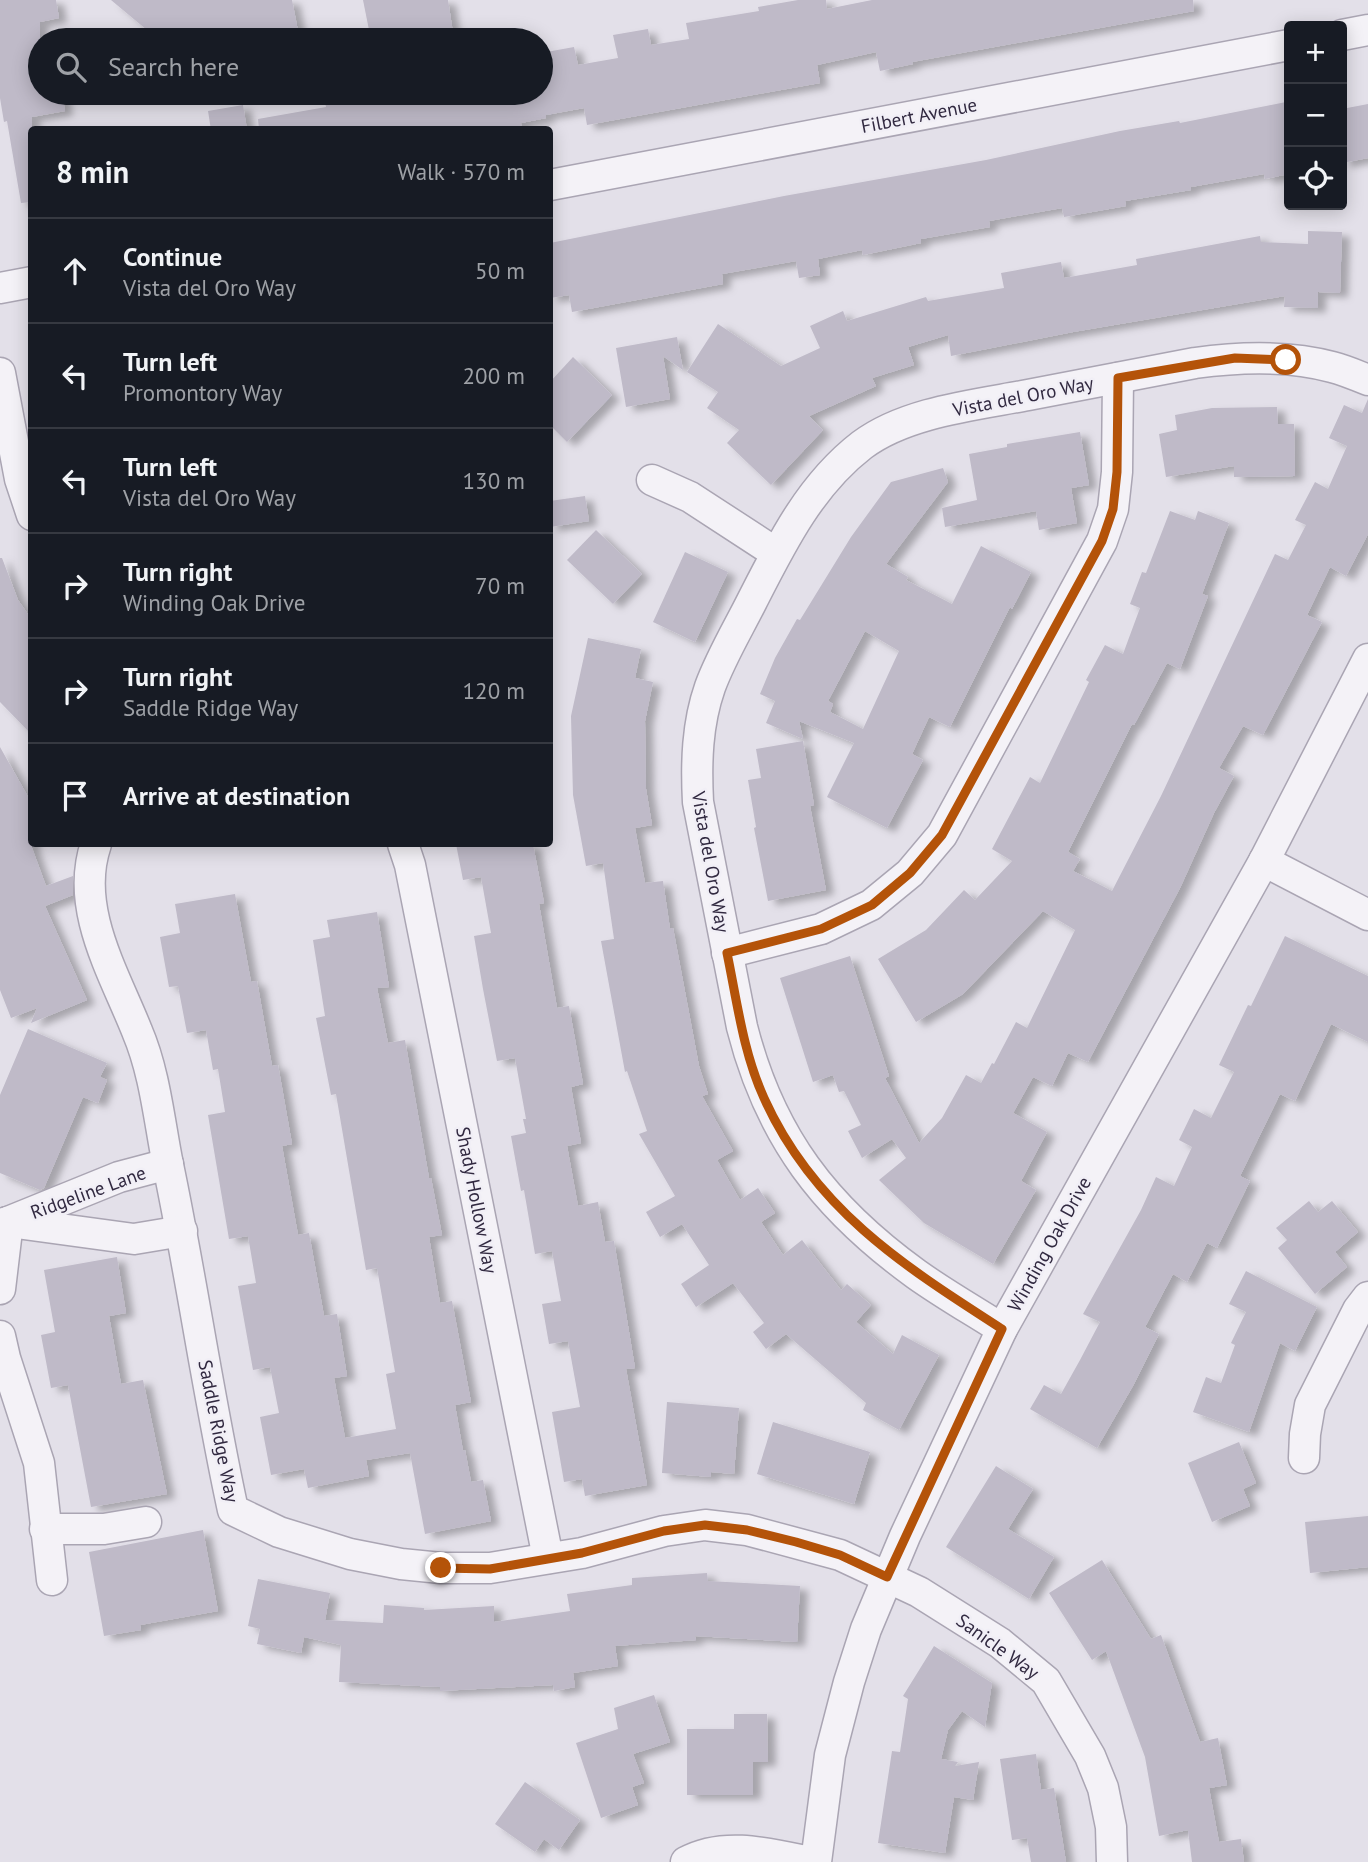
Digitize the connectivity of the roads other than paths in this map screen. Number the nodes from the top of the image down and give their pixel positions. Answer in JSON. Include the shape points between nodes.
{"nodes":[{"id":1,"x":1368,"y":30,"type":"edge"},
{"id":2,"x":1347,"y":34,"type":"edge"},
{"id":3,"x":1284,"y":46,"type":"edge"},
{"id":4,"x":553,"y":184,"type":"edge"},
{"id":5,"x":28,"y":283,"type":"edge"},
{"id":6,"x":0,"y":288,"type":"edge"},
{"id":7,"x":0,"y":373,"type":"edge"},
{"id":8,"x":1118,"y":378,"type":"junction"},
{"id":9,"x":1368,"y":380,"type":"edge"},
{"id":10,"x":652,"y":480,"type":"dead end"},
{"id":11,"x":28,"y":503,"type":"edge"},
{"id":12,"x":776,"y":553,"type":"junction"},
{"id":13,"x":1368,"y":659,"type":"edge"},
{"id":14,"x":96,"y":847,"type":"edge"},
{"id":15,"x":404,"y":847,"type":"edge"},
{"id":16,"x":1264,"y":861,"type":"junction"},
{"id":17,"x":1368,"y":915,"type":"edge"},
{"id":18,"x":727,"y":953,"type":"junction"},
{"id":19,"x":168,"y":1164,"type":"junction"},
{"id":20,"x":4,"y":1223,"type":"edge"},
{"id":21,"x":182,"y":1231,"type":"junction"},
{"id":22,"x":0,"y":1289,"type":"edge"},
{"id":23,"x":1368,"y":1297,"type":"edge"},
{"id":24,"x":1002,"y":1329,"type":"junction"},
{"id":25,"x":0,"y":1336,"type":"edge"},
{"id":26,"x":1304,"y":1458,"type":"dead end"},
{"id":27,"x":146,"y":1522,"type":"dead end"},
{"id":28,"x":45,"y":1529,"type":"junction"},
{"id":29,"x":548,"y":1558,"type":"junction"},
{"id":30,"x":887,"y":1577,"type":"junction"},
{"id":31,"x":52,"y":1580,"type":"dead end"},
{"id":32,"x":687,"y":1862,"type":"edge"},
{"id":33,"x":810,"y":1862,"type":"edge"},
{"id":34,"x":816,"y":1862,"type":"edge"},
{"id":35,"x":1112,"y":1862,"type":"edge"}],
"edges":[{"from":1,"to":2,"type":"street"},
{"from":3,"to":4,"type":"street","name":"Filbert Avenue"},
{"from":5,"to":6,"type":"street"},
{"from":7,"to":11,"type":"street"},
{"from":8,"to":9,"type":"street","name":"Vista del Oro Way","via":[[1235,358],[1330,366]]},
{"from":8,"to":12,"type":"street","name":"Vista del Oro Way","via":[[945,410],[894,427],[863,444],[838,466]]},
{"from":8,"to":18,"type":"street","via":[[1117,472],[1113,509],[1102,541],[942,835],[910,873],[872,905],[821,929]]},
{"from":10,"to":12,"type":"street","via":[[690,497]]},
{"from":12,"to":18,"type":"street","name":"Vista del Oro Way","via":[[711,684],[699,732],[698,802]]},
{"from":13,"to":16,"type":"street","name":"Winding Oak Drive"},
{"from":14,"to":19,"type":"street","name":"Saddle Ridge Way","via":[[91,899],[100,943],[150,1068]]},
{"from":15,"to":29,"type":"street","name":"Shady Hollow Way"},
{"from":16,"to":17,"type":"street"},
{"from":16,"to":24,"type":"street","name":"Winding Oak Drive"},
{"from":18,"to":24,"type":"street","name":"Vista del Oro Way","via":[[750,1060],[788,1144],[818,1184],[883,1248]]},
{"from":19,"to":20,"type":"street","name":"Ridgeline Lane","via":[[119,1177]]},
{"from":19,"to":21,"type":"street","name":"Saddle Ridge Way"},
{"from":20,"to":21,"type":"street","name":"Ridgeline Lane","via":[[134,1240]]},
{"from":20,"to":22,"type":"street"},
{"from":21,"to":29,"type":"street","name":"Saddle Ridge Way","via":[[233,1510],[279,1532],[401,1564],[490,1569]]},
{"from":23,"to":26,"type":"street","via":[[1310,1405]]},
{"from":24,"to":30,"type":"street","name":"Winding Oak Drive"},
{"from":25,"to":28,"type":"street","via":[[39,1462]]},
{"from":27,"to":28,"type":"street","via":[[104,1529]]},
{"from":28,"to":31,"type":"street"},
{"from":29,"to":30,"type":"street","name":"Saddle Ridge Way","via":[[705,1525],[796,1542],[840,1555]]},
{"from":30,"to":34,"type":"street","name":"Winding Oak Drive","via":[[866,1629],[830,1755]]},
{"from":30,"to":35,"type":"street","name":"Sanicle Way","via":[[1000,1643],[1046,1681],[1090,1756],[1103,1788]]},
{"from":32,"to":33,"type":"street","via":[[722,1851],[760,1852]]}]}
